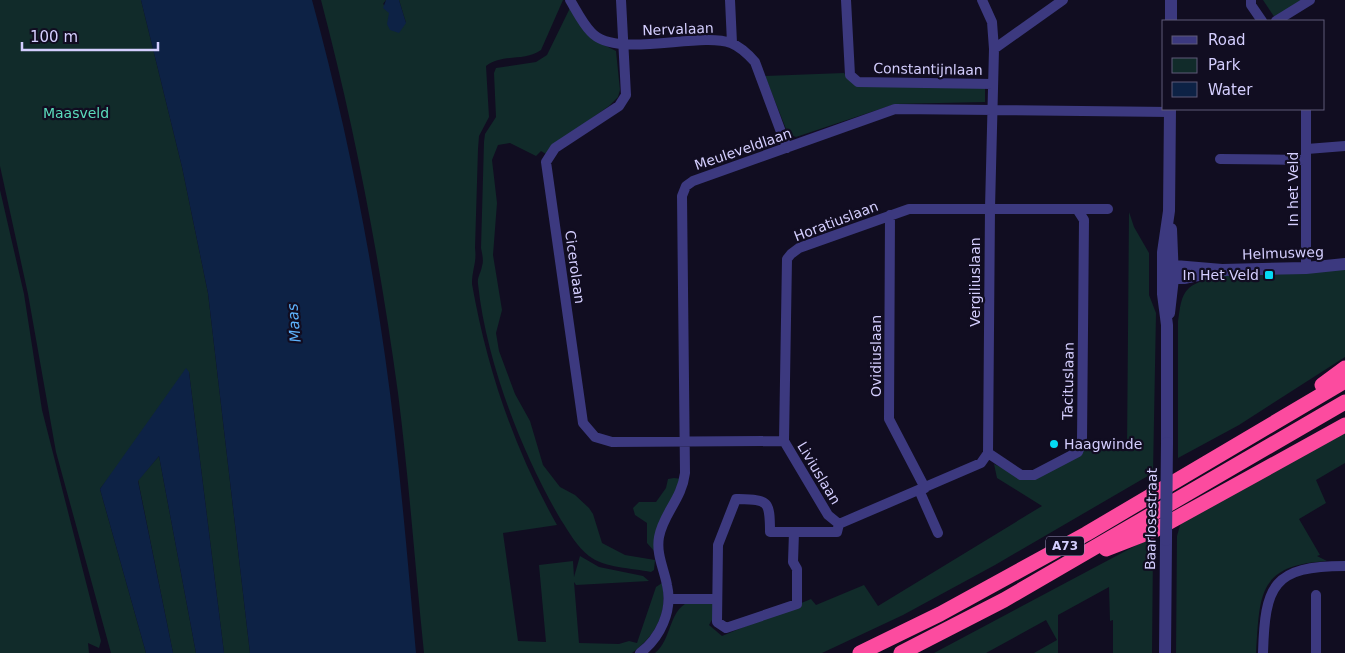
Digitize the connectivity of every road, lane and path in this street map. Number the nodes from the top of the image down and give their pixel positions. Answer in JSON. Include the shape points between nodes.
{"nodes":[{"id":1,"x":570,"y":0,"type":"edge"},
{"id":2,"x":621,"y":0,"type":"edge"},
{"id":3,"x":730,"y":0,"type":"edge"},
{"id":4,"x":846,"y":0,"type":"edge"},
{"id":5,"x":982,"y":0,"type":"edge"},
{"id":6,"x":1063,"y":0,"type":"edge"},
{"id":7,"x":1171,"y":0,"type":"edge"},
{"id":8,"x":1251,"y":0,"type":"edge"},
{"id":9,"x":1310,"y":0,"type":"edge"},
{"id":10,"x":1171,"y":20,"type":"edge"},
{"id":11,"x":1261,"y":20,"type":"edge"},
{"id":12,"x":1278,"y":20,"type":"edge"},
{"id":13,"x":732,"y":43,"type":"junction"},
{"id":14,"x":623,"y":44,"type":"junction"},
{"id":15,"x":994,"y":49,"type":"junction"},
{"id":16,"x":993,"y":84,"type":"junction"},
{"id":17,"x":992,"y":110,"type":"junction"},
{"id":18,"x":1306,"y":110,"type":"edge"},
{"id":19,"x":1170,"y":111,"type":"edge"},
{"id":20,"x":1345,"y":146,"type":"edge"},
{"id":21,"x":787,"y":148,"type":"junction"},
{"id":22,"x":1307,"y":149,"type":"junction"},
{"id":23,"x":1220,"y":159,"type":"dead end"},
{"id":24,"x":1306,"y":160,"type":"junction"},
{"id":25,"x":990,"y":208,"type":"junction"},
{"id":26,"x":1077,"y":209,"type":"junction"},
{"id":27,"x":1108,"y":209,"type":"dead end"},
{"id":28,"x":890,"y":215,"type":"junction"},
{"id":29,"x":1168,"y":264,"type":"junction"},
{"id":30,"x":1345,"y":264,"type":"edge"},
{"id":31,"x":1306,"y":268,"type":"junction"},
{"id":32,"x":1222,"y":270,"type":"junction"},
{"id":33,"x":1168,"y":278,"type":"junction"},
{"id":34,"x":1345,"y":368,"type":"edge"},
{"id":35,"x":1345,"y":381,"type":"edge"},
{"id":36,"x":1345,"y":402,"type":"edge"},
{"id":37,"x":1345,"y":425,"type":"edge"},
{"id":38,"x":1265,"y":428,"type":"junction"},
{"id":39,"x":784,"y":441,"type":"junction"},
{"id":40,"x":685,"y":442,"type":"junction"},
{"id":41,"x":988,"y":454,"type":"junction"},
{"id":42,"x":922,"y":489,"type":"junction"},
{"id":43,"x":839,"y":524,"type":"junction"},
{"id":44,"x":794,"y":532,"type":"junction"},
{"id":45,"x":938,"y":533,"type":"dead end"},
{"id":46,"x":1345,"y":566,"type":"edge"},
{"id":47,"x":1054,"y":571,"type":"junction"},
{"id":48,"x":1316,"y":596,"type":"dead end"},
{"id":49,"x":669,"y":599,"type":"junction"},
{"id":50,"x":717,"y":599,"type":"junction"},
{"id":51,"x":640,"y":653,"type":"edge"},
{"id":52,"x":860,"y":653,"type":"edge"},
{"id":53,"x":900,"y":653,"type":"edge"},
{"id":54,"x":1165,"y":653,"type":"edge"},
{"id":55,"x":1263,"y":653,"type":"edge"},
{"id":56,"x":1316,"y":653,"type":"edge"}],
"edges":[{"from":1,"to":14,"type":"street","name":"Nervalaan","via":[[592,34]]},
{"from":2,"to":14,"type":"street","name":"Cicerolaan"},
{"from":3,"to":13,"type":"street"},
{"from":4,"to":16,"type":"street","name":"Constantijnlaan","via":[[850,75],[858,82]]},
{"from":5,"to":15,"type":"street","name":"Vergiliuslaan","via":[[992,22]]},
{"from":6,"to":15,"type":"street"},
{"from":7,"to":10,"type":"street"},
{"from":8,"to":11,"type":"street"},
{"from":9,"to":12,"type":"street"},
{"from":13,"to":14,"type":"street","name":"Nervalaan"},
{"from":13,"to":21,"type":"street","name":"Nervalaan","via":[[745,50],[755,62]]},
{"from":14,"to":40,"type":"street","name":"Cicerolaan","via":[[626,95],[620,106],[555,148],[546,162],[583,422],[595,437],[612,442]]},
{"from":15,"to":16,"type":"street","name":"Vergiliuslaan"},
{"from":16,"to":17,"type":"street","name":"Vergiliuslaan"},
{"from":17,"to":19,"type":"street","name":"Meuleveldlaan"},
{"from":17,"to":21,"type":"street","name":"Meuleveldlaan","via":[[895,109]]},
{"from":17,"to":25,"type":"street","name":"Vergiliuslaan"},
{"from":18,"to":22,"type":"street","name":"In het Veld"},
{"from":19,"to":29,"type":"street","name":"Baarlosestraat"},
{"from":20,"to":22,"type":"street"},
{"from":21,"to":40,"type":"street","name":"Meuleveldlaan","via":[[693,181],[686,186],[682,196]]},
{"from":22,"to":24,"type":"street","name":"In het Veld"},
{"from":23,"to":24,"type":"street"},
{"from":24,"to":31,"type":"street","name":"In het Veld"},
{"from":25,"to":26,"type":"street"},
{"from":25,"to":28,"type":"street","name":"Horatiuslaan","via":[[909,209]]},
{"from":25,"to":41,"type":"street","name":"Vergiliuslaan"},
{"from":26,"to":27,"type":"street"},
{"from":26,"to":41,"type":"street","name":"Tacituslaan","via":[[1084,220],[1082,441],[1078,452],[1034,475],[1021,475]]},
{"from":28,"to":39,"type":"street","name":"Horatiuslaan","via":[[799,248],[787,259]]},
{"from":28,"to":42,"type":"street","name":"Ovidiuslaan","via":[[889,419]]},
{"from":29,"to":32,"type":"street","name":"Helmusweg"},
{"from":29,"to":33,"type":"street","name":"Baarlosestraat"},
{"from":30,"to":31,"type":"street","name":"Helmusweg"},
{"from":31,"to":32,"type":"street","name":"Helmusweg"},
{"from":32,"to":33,"type":"street","name":"Helmusweg"},
{"from":33,"to":54,"type":"street","name":"Baarlosestraat","bridge":true},
{"from":34,"to":38,"type":"highway","number":"A73"},
{"from":35,"to":38,"type":"highway","number":"A73"},
{"from":36,"to":47,"type":"highway","number":"A73"},
{"from":37,"to":47,"type":"highway","number":"A73","via":[[1155,530]]},
{"from":38,"to":52,"type":"highway","number":"A73","via":[[1038,560]]},
{"from":39,"to":40,"type":"street","name":"Liviuslaan"},
{"from":39,"to":43,"type":"street","name":"Liviuslaan","via":[[828,515]]},
{"from":40,"to":49,"type":"street","name":"Meuleveldlaan","via":[[684,488],[659,534],[657,549]]},
{"from":41,"to":42,"type":"street","name":"Liviuslaan","via":[[981,463]]},
{"from":42,"to":43,"type":"street","name":"Liviuslaan"},
{"from":42,"to":45,"type":"street"},
{"from":43,"to":44,"type":"street","via":[[837,532]]},
{"from":44,"to":50,"type":"street","via":[[797,604],[726,628],[717,622]]},
{"from":44,"to":50,"type":"street","via":[[770,532],[767,503],[736,499],[718,545]]},
{"from":46,"to":55,"type":"street","via":[[1298,570],[1275,587],[1264,614]]},
{"from":47,"to":53,"type":"highway","number":"A73"},
{"from":48,"to":56,"type":"street"},
{"from":49,"to":50,"type":"street"},
{"from":49,"to":51,"type":"street","name":"Meuleveldlaan","via":[[666,616],[657,635]]}]}
